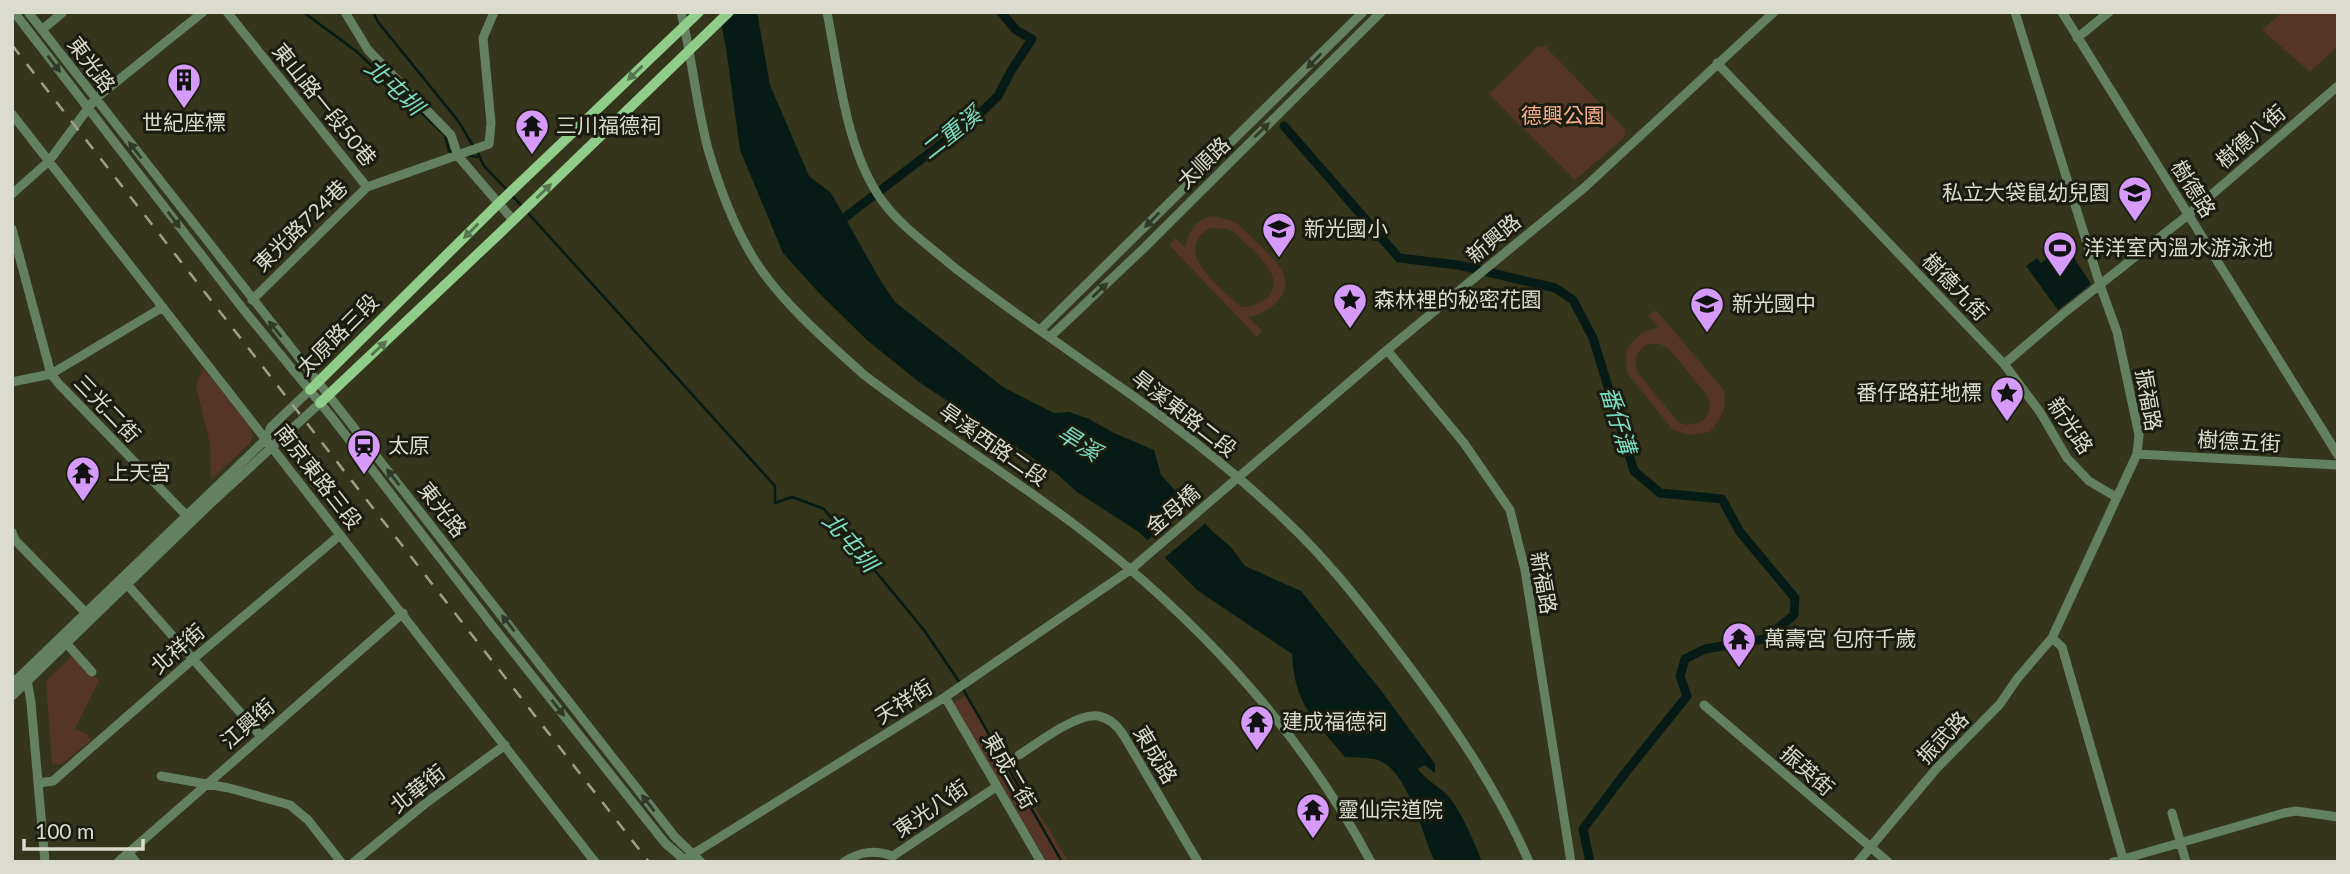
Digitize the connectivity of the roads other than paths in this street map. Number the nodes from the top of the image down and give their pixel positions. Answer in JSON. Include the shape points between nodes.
{"nodes":[{"id":1,"x":14,"y":12,"type":"edge"},
{"id":2,"x":29,"y":12,"type":"edge"},
{"id":3,"x":63,"y":12,"type":"edge"},
{"id":4,"x":202,"y":12,"type":"edge"},
{"id":5,"x":227,"y":12,"type":"edge"},
{"id":6,"x":345,"y":12,"type":"edge"},
{"id":7,"x":494,"y":12,"type":"edge"},
{"id":8,"x":681,"y":12,"type":"edge"},
{"id":9,"x":729,"y":12,"type":"edge"},
{"id":10,"x":827,"y":12,"type":"edge"},
{"id":11,"x":1363,"y":12,"type":"edge"},
{"id":12,"x":1381,"y":12,"type":"edge"},
{"id":13,"x":1774,"y":12,"type":"edge"},
{"id":14,"x":2015,"y":12,"type":"edge"},
{"id":15,"x":2062,"y":12,"type":"edge"},
{"id":16,"x":2109,"y":12,"type":"edge"},
{"id":17,"x":697,"y":14,"type":"edge"},
{"id":18,"x":684,"y":27,"type":"junction"},
{"id":19,"x":42,"y":30,"type":"junction"},
{"id":20,"x":2077,"y":38,"type":"junction"},
{"id":21,"x":690,"y":49,"type":"junction"},
{"id":22,"x":1717,"y":64,"type":"junction"},
{"id":23,"x":2338,"y":86,"type":"edge"},
{"id":24,"x":91,"y":103,"type":"junction"},
{"id":25,"x":1268,"y":107,"type":"junction"},
{"id":26,"x":1284,"y":108,"type":"junction"},
{"id":27,"x":12,"y":114,"type":"edge"},
{"id":28,"x":458,"y":156,"type":"junction"},
{"id":29,"x":48,"y":161,"type":"junction"},
{"id":30,"x":367,"y":187,"type":"junction"},
{"id":31,"x":12,"y":194,"type":"edge"},
{"id":32,"x":498,"y":204,"type":"junction"},
{"id":33,"x":2188,"y":215,"type":"junction"},
{"id":34,"x":513,"y":220,"type":"junction"},
{"id":35,"x":12,"y":229,"type":"edge"},
{"id":36,"x":2100,"y":285,"type":"junction"},
{"id":37,"x":251,"y":300,"type":"junction"},
{"id":38,"x":163,"y":307,"type":"junction"},
{"id":39,"x":1040,"y":330,"type":"junction"},
{"id":40,"x":1050,"y":337,"type":"junction"},
{"id":41,"x":1387,"y":350,"type":"junction"},
{"id":42,"x":2004,"y":364,"type":"junction"},
{"id":43,"x":51,"y":374,"type":"junction"},
{"id":44,"x":12,"y":382,"type":"edge"},
{"id":45,"x":314,"y":386,"type":"junction"},
{"id":46,"x":329,"y":395,"type":"junction"},
{"id":47,"x":320,"y":403,"type":"junction"},
{"id":48,"x":269,"y":442,"type":"junction"},
{"id":49,"x":2137,"y":454,"type":"junction"},
{"id":50,"x":2338,"y":455,"type":"edge"},
{"id":51,"x":2338,"y":465,"type":"edge"},
{"id":52,"x":1237,"y":477,"type":"junction"},
{"id":53,"x":1229,"y":485,"type":"joint"},
{"id":54,"x":2116,"y":497,"type":"junction"},
{"id":55,"x":186,"y":515,"type":"junction"},
{"id":56,"x":12,"y":532,"type":"edge"},
{"id":57,"x":340,"y":535,"type":"junction"},
{"id":58,"x":1139,"y":562,"type":"joint"},
{"id":59,"x":1130,"y":570,"type":"junction"},
{"id":60,"x":124,"y":581,"type":"junction"},
{"id":61,"x":403,"y":613,"type":"junction"},
{"id":62,"x":88,"y":616,"type":"junction"},
{"id":63,"x":2052,"y":638,"type":"junction"},
{"id":64,"x":66,"y":644,"type":"junction"},
{"id":65,"x":193,"y":659,"type":"junction"},
{"id":66,"x":92,"y":672,"type":"dead end"},
{"id":67,"x":25,"y":678,"type":"junction"},
{"id":68,"x":12,"y":684,"type":"edge"},
{"id":69,"x":12,"y":696,"type":"edge"},
{"id":70,"x":945,"y":697,"type":"junction"},
{"id":71,"x":1704,"y":705,"type":"dead end"},
{"id":72,"x":261,"y":736,"type":"junction"},
{"id":73,"x":505,"y":745,"type":"junction"},
{"id":74,"x":1019,"y":755,"type":"dead end"},
{"id":75,"x":161,"y":776,"type":"dead end"},
{"id":76,"x":38,"y":783,"type":"junction"},
{"id":77,"x":206,"y":784,"type":"junction"},
{"id":78,"x":996,"y":787,"type":"junction"},
{"id":79,"x":2172,"y":813,"type":"dead end"},
{"id":80,"x":2338,"y":817,"type":"edge"},
{"id":81,"x":2181,"y":843,"type":"junction"},
{"id":82,"x":1871,"y":846,"type":"junction"},
{"id":83,"x":128,"y":852,"type":"junction"},
{"id":84,"x":693,"y":854,"type":"junction"},
{"id":85,"x":895,"y":859,"type":"edge"},
{"id":86,"x":2123,"y":860,"type":"edge"},
{"id":87,"x":683,"y":861,"type":"edge"},
{"id":88,"x":45,"y":862,"type":"edge"},
{"id":89,"x":118,"y":862,"type":"edge"},
{"id":90,"x":136,"y":862,"type":"edge"},
{"id":91,"x":341,"y":862,"type":"edge"},
{"id":92,"x":354,"y":862,"type":"edge"},
{"id":93,"x":595,"y":862,"type":"edge"},
{"id":94,"x":701,"y":862,"type":"edge"},
{"id":95,"x":844,"y":862,"type":"edge"},
{"id":96,"x":1041,"y":862,"type":"edge"},
{"id":97,"x":1198,"y":862,"type":"edge"},
{"id":98,"x":1371,"y":862,"type":"edge"},
{"id":99,"x":1529,"y":862,"type":"edge"},
{"id":100,"x":1571,"y":862,"type":"edge"},
{"id":101,"x":1858,"y":862,"type":"edge"},
{"id":102,"x":1888,"y":862,"type":"edge"},
{"id":103,"x":2113,"y":862,"type":"edge"},
{"id":104,"x":2186,"y":862,"type":"edge"}],
"edges":[{"from":1,"to":24,"type":"street","name":"東光路","one_way":true},
{"from":2,"to":19,"type":"street","name":"東光路"},
{"from":3,"to":19,"type":"street"},
{"from":4,"to":24,"type":"street"},
{"from":5,"to":30,"type":"street","name":"東山路一段50巷"},
{"from":6,"to":28,"type":"street","via":[[368,50],[451,135]]},
{"from":7,"to":28,"type":"street","name":"東光路724巷","via":[[483,38],[489,144]]},
{"from":8,"to":18,"type":"street","name":"旱溪西路二段"},
{"from":9,"to":21,"type":"main road","name":"太原路三段"},
{"from":10,"to":39,"type":"street","name":"旱溪東路二段","via":[[856,147],[884,203],[921,240]]},
{"from":11,"to":25,"type":"street","name":"太順路","one_way":true},
{"from":12,"to":26,"type":"street","name":"太順路"},
{"from":13,"to":22,"type":"street","name":"新興路"},
{"from":14,"to":36,"type":"street","name":"振福路"},
{"from":15,"to":20,"type":"street","name":"樹德路"},
{"from":16,"to":20,"type":"street"},
{"from":17,"to":18,"type":"main road","name":"太原路三段"},
{"from":18,"to":21,"type":"street","name":"旱溪西路二段"},
{"from":18,"to":32,"type":"main road","name":"太原路三段","one_way":true},
{"from":19,"to":24,"type":"street","name":"東光路"},
{"from":20,"to":33,"type":"street","name":"樹德路"},
{"from":34,"to":21,"type":"main road","name":"太原路三段","one_way":true},
{"from":21,"to":59,"type":"street","name":"旱溪西路二段","via":[[709,150],[742,236],[773,285],[863,374]]},
{"from":22,"to":41,"type":"street","name":"新興路","via":[[1585,187]]},
{"from":22,"to":42,"type":"street","name":"樹德九街"},
{"from":23,"to":33,"type":"street","name":"樹德八街"},
{"from":24,"to":29,"type":"street"},
{"from":37,"to":24,"type":"street","name":"東光路","one_way":true},
{"from":24,"to":45,"type":"street","name":"東光路","one_way":true,"via":[[243,309]]},
{"from":25,"to":26,"type":"street"},
{"from":25,"to":39,"type":"street","name":"太順路","one_way":true},
{"from":40,"to":26,"type":"street","name":"太順路","one_way":true},
{"from":27,"to":29,"type":"street","name":"南京東路三段"},
{"from":28,"to":30,"type":"street","name":"東光路724巷"},
{"from":28,"to":32,"type":"street"},
{"from":29,"to":31,"type":"street"},
{"from":29,"to":38,"type":"street","name":"南京東路三段"},
{"from":30,"to":37,"type":"street","name":"東光路724巷"},
{"from":32,"to":34,"type":"street"},
{"from":32,"to":45,"type":"main road","name":"太原路三段","one_way":true},
{"from":33,"to":36,"type":"street"},
{"from":33,"to":50,"type":"street","name":"樹德路"},
{"from":46,"to":34,"type":"main road","name":"太原路三段","one_way":true},
{"from":35,"to":43,"type":"street","name":"三光二街"},
{"from":36,"to":42,"type":"street"},
{"from":36,"to":49,"type":"street","name":"振福路","via":[[2124,360],[2139,435]]},
{"from":45,"to":37,"type":"street","name":"東光路","one_way":true},
{"from":38,"to":43,"type":"street"},
{"from":38,"to":48,"type":"street","name":"南京東路三段"},
{"from":39,"to":40,"type":"street","name":"旱溪東路二段"},
{"from":40,"to":52,"type":"street","name":"旱溪東路二段"},
{"from":41,"to":52,"type":"street","name":"新興路"},
{"from":41,"to":100,"type":"street","name":"新福路","via":[[1464,443],[1510,510],[1525,570]]},
{"from":42,"to":54,"type":"street","name":"新光路","via":[[2067,458],[2089,481]]},
{"from":43,"to":44,"type":"street"},
{"from":43,"to":55,"type":"street","name":"三光二街"},
{"from":45,"to":46,"type":"street","name":"東光路"},
{"from":45,"to":47,"type":"street","name":"東光路"},
{"from":45,"to":48,"type":"street","name":"太原路三段","via":[[271,427]]},
{"from":46,"to":47,"type":"main road","name":"太原路三段"},
{"from":84,"to":46,"type":"street","name":"東光路","one_way":true,"via":[[675,837]]},
{"from":47,"to":48,"type":"street","name":"太原路三段"},
{"from":47,"to":87,"type":"street","name":"東光路","one_way":true,"via":[[525,668]]},
{"from":48,"to":55,"type":"street","name":"太原路三段"},
{"from":48,"to":57,"type":"street","name":"南京東路三段"},
{"from":48,"to":60,"type":"street","name":"太原路三段"},
{"from":49,"to":51,"type":"street","name":"樹德五街"},
{"from":49,"to":54,"type":"street","name":"振福路"},
{"from":52,"to":53,"type":"street","name":"新興路"},
{"from":52,"to":99,"type":"street","name":"旱溪東路二段","via":[[1318,554],[1444,711],[1513,825]]},
{"from":53,"to":58,"type":"street","name":"金母橋"},
{"from":54,"to":63,"type":"street","name":"振福路"},
{"from":55,"to":60,"type":"street","name":"太原路三段"},
{"from":56,"to":62,"type":"street"},
{"from":57,"to":61,"type":"street","name":"南京東路三段"},
{"from":57,"to":65,"type":"street","name":"北祥街"},
{"from":58,"to":59,"type":"street","name":"天祥街"},
{"from":59,"to":70,"type":"street","name":"天祥街"},
{"from":59,"to":98,"type":"street","name":"旱溪西路二段","via":[[1238,673],[1315,769]]},
{"from":60,"to":62,"type":"street","name":"太原路三段"},
{"from":60,"to":65,"type":"street"},
{"from":61,"to":72,"type":"street","name":"江興街"},
{"from":61,"to":73,"type":"street","name":"南京東路三段"},
{"from":62,"to":64,"type":"street","name":"太原路三段"},
{"from":62,"to":67,"type":"street","name":"太原路三段"},
{"from":63,"to":82,"type":"street","name":"振武路","via":[[2000,704],[1936,769]]},
{"from":63,"to":86,"type":"street","via":[[2062,647]]},
{"from":64,"to":66,"type":"street"},
{"from":64,"to":67,"type":"street","name":"太原路三段"},
{"from":65,"to":72,"type":"street"},
{"from":65,"to":76,"type":"street","name":"北祥街","via":[[53,781]]},
{"from":67,"to":68,"type":"street","name":"太原路三段"},
{"from":67,"to":69,"type":"street","name":"太原路三段"},
{"from":67,"to":76,"type":"street"},
{"from":70,"to":78,"type":"street","name":"東成二街"},
{"from":70,"to":84,"type":"street","name":"天祥街"},
{"from":71,"to":82,"type":"street","name":"振英街"},
{"from":72,"to":77,"type":"street","name":"江興街"},
{"from":73,"to":92,"type":"street","name":"北華街"},
{"from":73,"to":93,"type":"street","name":"南京東路三段"},
{"from":74,"to":97,"type":"street","name":"東成路","via":[[1077,720],[1096,715],[1107,719],[1125,736]]},
{"from":75,"to":77,"type":"street"},
{"from":76,"to":88,"type":"street"},
{"from":77,"to":83,"type":"street","name":"江興街"},
{"from":77,"to":91,"type":"street","via":[[290,805]]},
{"from":78,"to":85,"type":"street","name":"東光八街"},
{"from":78,"to":96,"type":"street","name":"東成二街"},
{"from":79,"to":81,"type":"street"},
{"from":80,"to":81,"type":"street","via":[[2284,813]]},
{"from":81,"to":86,"type":"street"},
{"from":81,"to":104,"type":"street"},
{"from":82,"to":101,"type":"street","name":"振武路"},
{"from":82,"to":102,"type":"street","name":"振英街"},
{"from":83,"to":89,"type":"street","name":"江興街"},
{"from":83,"to":90,"type":"street"},
{"from":84,"to":87,"type":"street","name":"天祥街"},
{"from":84,"to":94,"type":"street","name":"東光路"},
{"from":85,"to":95,"type":"street","name":"東光八街","via":[[880,852],[864,852]]},
{"from":86,"to":103,"type":"street"}]}
